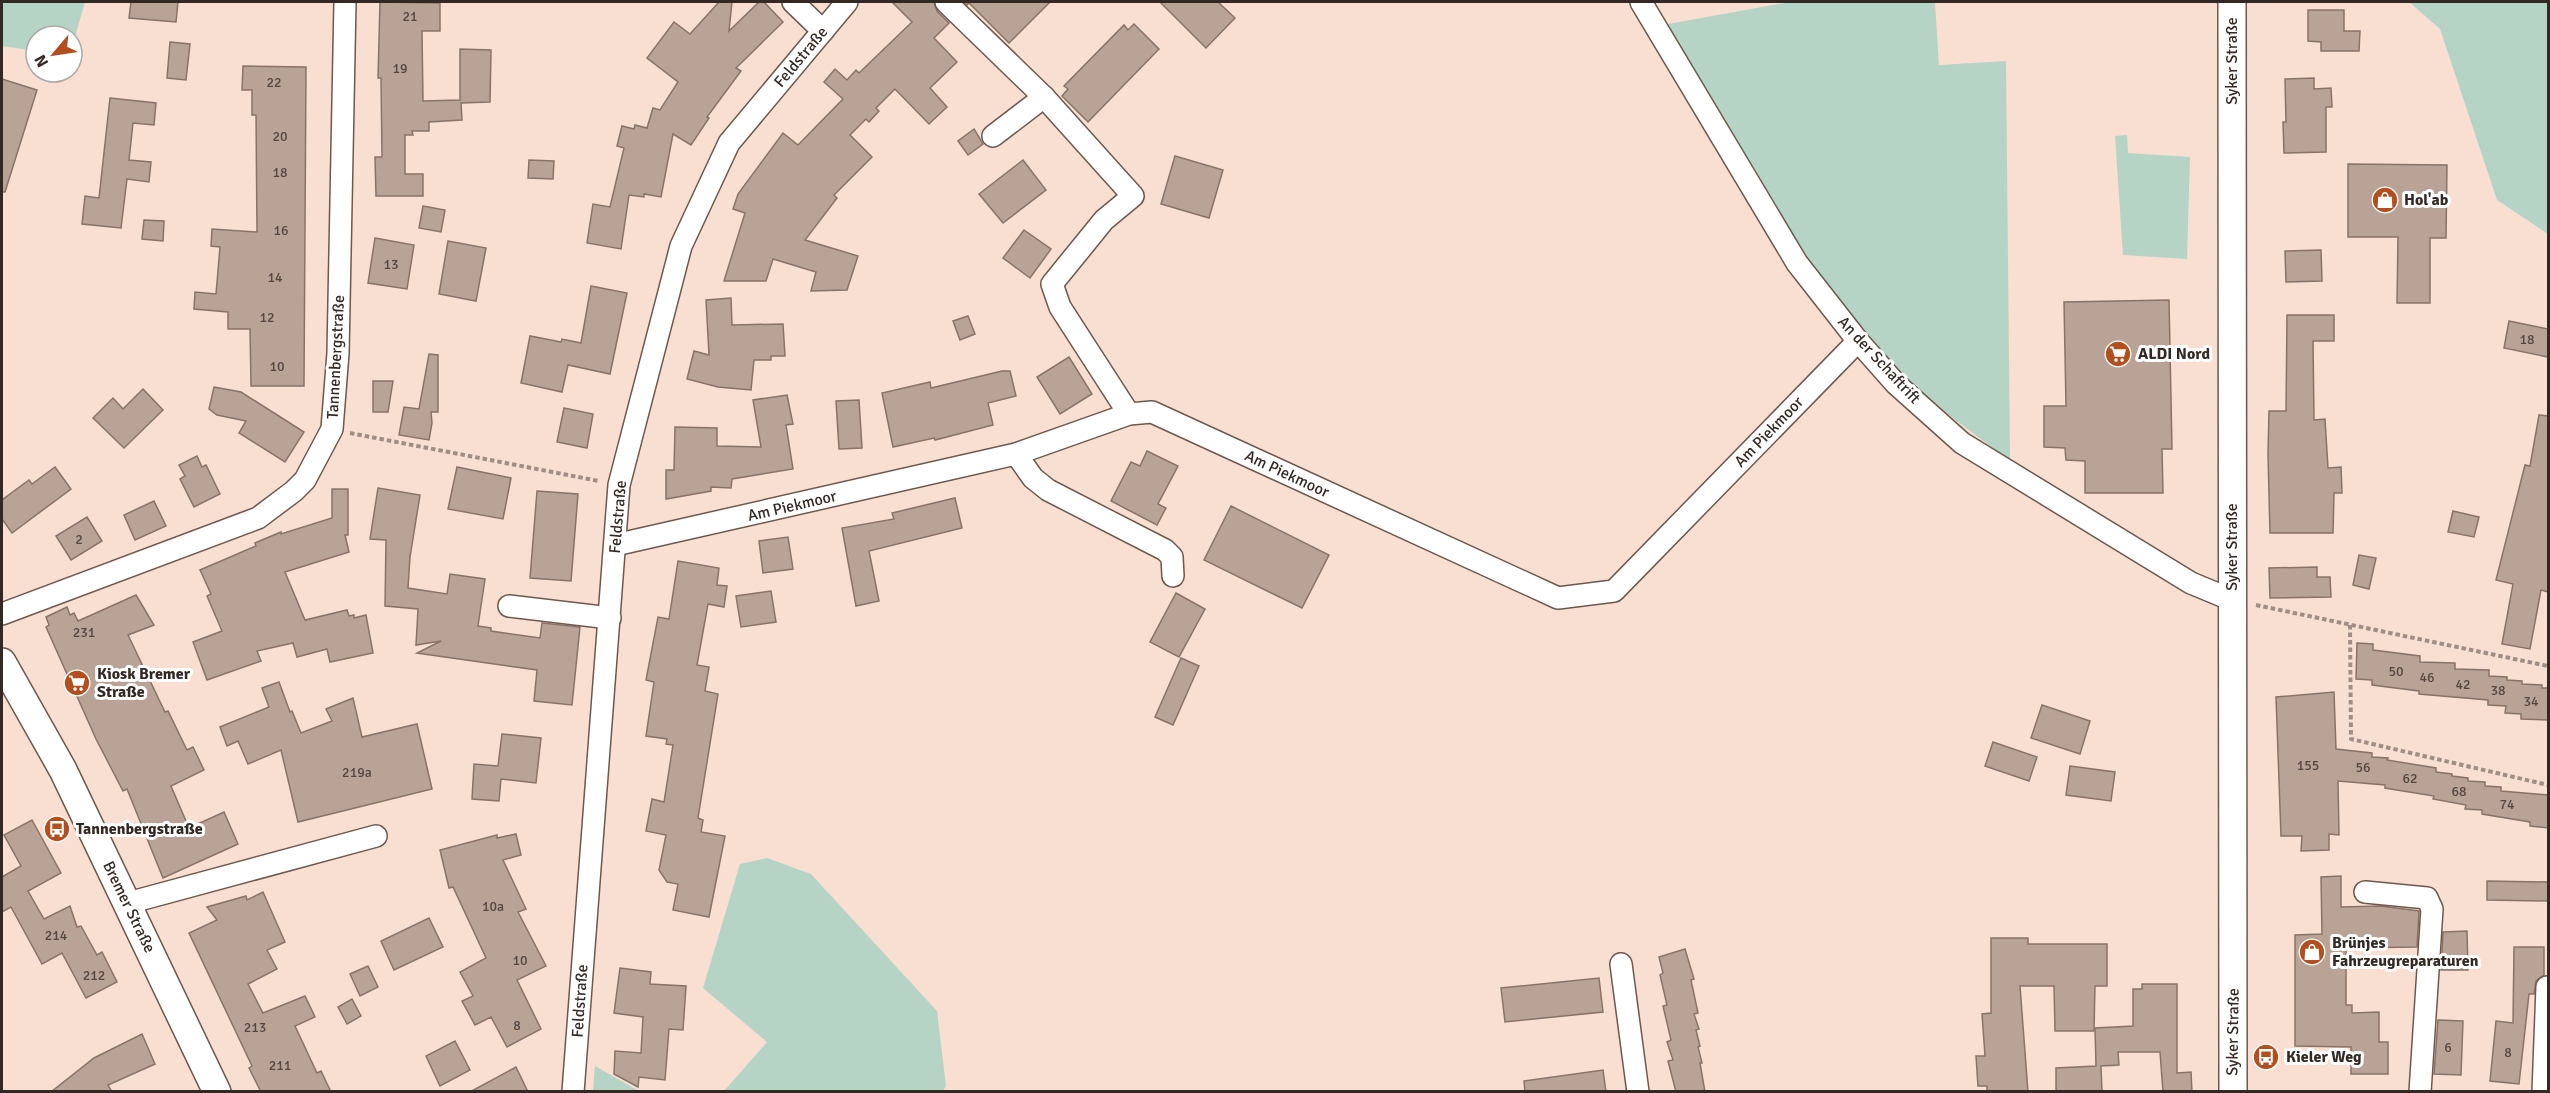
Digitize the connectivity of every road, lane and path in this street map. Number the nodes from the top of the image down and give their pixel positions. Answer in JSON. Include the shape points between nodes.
{"nodes":[{"id":1,"x":345,"y":2,"type":"edge"},
{"id":2,"x":793,"y":2,"type":"edge"},
{"id":3,"x":847,"y":2,"type":"edge"},
{"id":4,"x":946,"y":2,"type":"edge"},
{"id":5,"x":1641,"y":2,"type":"edge"},
{"id":6,"x":2232,"y":2,"type":"edge"},
{"id":7,"x":823,"y":31,"type":"junction"},
{"id":8,"x":1044,"y":97,"type":"junction"},
{"id":9,"x":993,"y":136,"type":"dead end"},
{"id":10,"x":1858,"y":341,"type":"junction"},
{"id":11,"x":1129,"y":414,"type":"junction"},
{"id":12,"x":332,"y":429,"type":"junction"},
{"id":13,"x":1016,"y":454,"type":"junction"},
{"id":14,"x":619,"y":485,"type":"junction"},
{"id":15,"x":615,"y":545,"type":"junction"},
{"id":16,"x":1173,"y":576,"type":"dead end"},
{"id":17,"x":2232,"y":600,"type":"junction"},
{"id":18,"x":509,"y":606,"type":"dead end"},
{"id":19,"x":2,"y":614,"type":"edge"},
{"id":20,"x":610,"y":618,"type":"junction"},
{"id":21,"x":2350,"y":625,"type":"junction"},
{"id":22,"x":2,"y":662,"type":"edge"},
{"id":23,"x":2548,"y":666,"type":"edge"},
{"id":24,"x":2548,"y":785,"type":"edge"},
{"id":25,"x":376,"y":836,"type":"dead end"},
{"id":26,"x":2365,"y":892,"type":"dead end"},
{"id":27,"x":128,"y":903,"type":"junction"},
{"id":28,"x":1621,"y":964,"type":"dead end"},
{"id":29,"x":2547,"y":987,"type":"dead end"},
{"id":30,"x":217,"y":1092,"type":"edge"},
{"id":31,"x":573,"y":1092,"type":"edge"},
{"id":32,"x":1638,"y":1092,"type":"edge"},
{"id":33,"x":2233,"y":1092,"type":"edge"},
{"id":34,"x":2420,"y":1092,"type":"edge"},
{"id":35,"x":2543,"y":1092,"type":"edge"}],
"edges":[{"from":1,"to":12,"type":"street","name":"Tannenbergstraße","via":[[338,353]]},
{"from":2,"to":7,"type":"street"},
{"from":3,"to":7,"type":"street","name":"Feldstraße"},
{"from":4,"to":8,"type":"street"},
{"from":5,"to":10,"type":"street","name":"An der Schaftrift","via":[[1797,263]]},
{"from":6,"to":17,"type":"main road","name":"Syker Straße"},
{"from":7,"to":14,"type":"street","name":"Feldstraße","via":[[729,143],[681,246]]},
{"from":8,"to":9,"type":"street"},
{"from":8,"to":11,"type":"street","via":[[1133,196],[1104,220],[1052,284],[1060,307]]},
{"from":10,"to":11,"type":"street","name":"Am Piekmoor","via":[[1614,591],[1558,598],[1152,412]]},
{"from":10,"to":17,"type":"street","name":"An der Schaftrift","via":[[1896,384],[1962,443],[2191,583]]},
{"from":11,"to":13,"type":"street","name":"Am Piekmoor"},
{"from":12,"to":14,"type":"path"},
{"from":12,"to":19,"type":"street","name":"Tannenbergstraße","via":[[304,480],[258,518]]},
{"from":13,"to":15,"type":"street","name":"Am Piekmoor"},
{"from":13,"to":16,"type":"street","via":[[1033,478],[1048,490],[1165,550],[1172,557]]},
{"from":14,"to":15,"type":"street","name":"Feldstraße"},
{"from":15,"to":20,"type":"street","name":"Feldstraße"},
{"from":17,"to":21,"type":"path"},
{"from":17,"to":33,"type":"main road","name":"Syker Straße"},
{"from":18,"to":20,"type":"street"},
{"from":20,"to":31,"type":"street","name":"Feldstraße"},
{"from":21,"to":23,"type":"path"},
{"from":21,"to":24,"type":"path","via":[[2351,739]]},
{"from":22,"to":27,"type":"main road","name":"Bremer Straße","via":[[63,770]]},
{"from":25,"to":27,"type":"street"},
{"from":26,"to":34,"type":"street","via":[[2427,898],[2432,909]]},
{"from":27,"to":30,"type":"main road","name":"Bremer Straße"},
{"from":28,"to":32,"type":"street"},
{"from":29,"to":35,"type":"street"}]}
